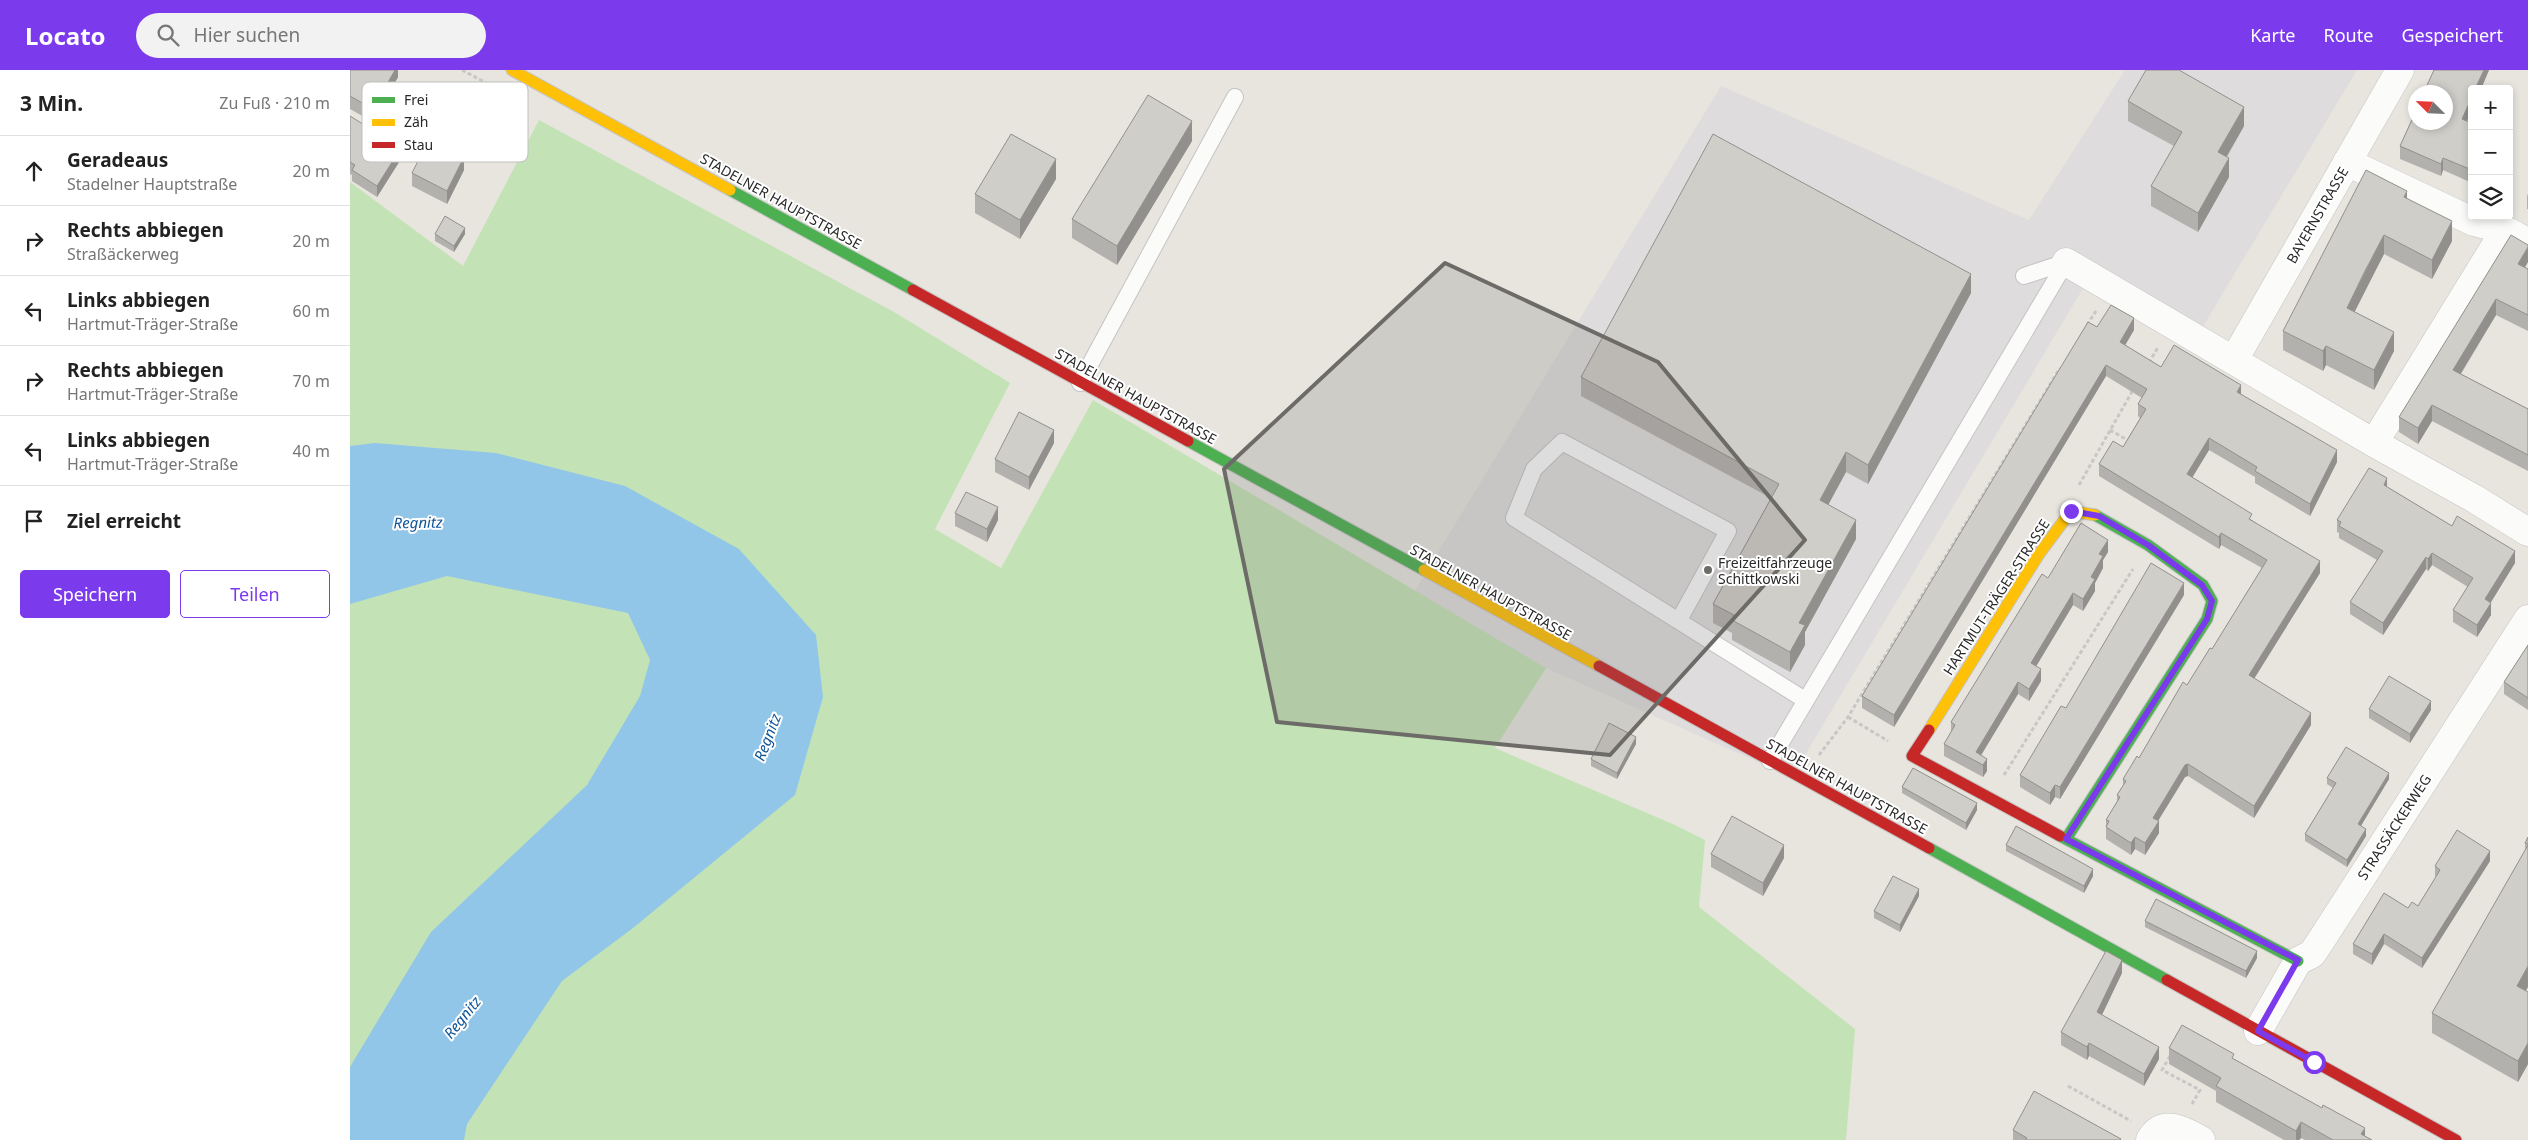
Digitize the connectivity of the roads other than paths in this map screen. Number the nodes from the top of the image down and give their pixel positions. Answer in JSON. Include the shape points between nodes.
{"nodes":[{"id":1,"x":512,"y":70,"type":"edge"},
{"id":2,"x":2400,"y":70,"type":"edge"},
{"id":3,"x":1235,"y":97,"type":"dead end"},
{"id":4,"x":2348,"y":162,"type":"junction"},
{"id":5,"x":2517,"y":236,"type":"edge"},
{"id":6,"x":2066,"y":262,"type":"junction"},
{"id":7,"x":2024,"y":276,"type":"dead end"},
{"id":8,"x":2234,"y":360,"type":"junction"},
{"id":9,"x":1080,"y":383,"type":"junction"},
{"id":10,"x":2374,"y":443,"type":"junction"},
{"id":11,"x":2528,"y":532,"type":"edge"},
{"id":12,"x":2528,"y":619,"type":"edge"},
{"id":13,"x":1679,"y":620,"type":"junction"},
{"id":14,"x":1805,"y":700,"type":"junction"},
{"id":15,"x":1770,"y":761,"type":"junction"},
{"id":16,"x":2066,"y":839,"type":"junction"},
{"id":17,"x":2298,"y":960,"type":"junction"},
{"id":18,"x":2258,"y":1031,"type":"junction"},
{"id":19,"x":2456,"y":1140,"type":"edge"}],
"edges":[{"from":1,"to":9,"type":"main road","name":"STADELNER HAUPTSTRASSE"},
{"from":2,"to":4,"type":"street","name":"BAYERNSTRASSE"},
{"from":3,"to":9,"type":"lane"},
{"from":4,"to":5,"type":"street","via":[[2474,222]]},
{"from":4,"to":8,"type":"street","name":"BAYERNSTRASSE"},
{"from":5,"to":10,"type":"street"},
{"from":6,"to":7,"type":"lane"},
{"from":6,"to":8,"type":"street"},
{"from":6,"to":14,"type":"lane"},
{"from":8,"to":10,"type":"street"},
{"from":9,"to":15,"type":"main road","name":"STADELNER HAUPTSTRASSE"},
{"from":10,"to":11,"type":"street"},
{"from":12,"to":17,"type":"street","name":"STRASSÄCKERWEG","via":[[2312,954]]},
{"from":13,"to":13,"type":"lane","via":[[1514,518],[1534,469],[1562,442],[1728,531]]},
{"from":13,"to":14,"type":"lane"},
{"from":14,"to":15,"type":"lane"},
{"from":15,"to":18,"type":"main road","name":"STADELNER HAUPTSTRASSE"},
{"from":16,"to":16,"type":"main road","name":"HARTMUT-TRÄGER-STRASSE","via":[[2207,619],[2212,601],[2202,585],[2148,545],[2099,516],[2071,511],[2039,554],[1912,756]]},
{"from":16,"to":17,"type":"main road"},
{"from":17,"to":18,"type":"street","name":"STRASSÄCKERWEG"},
{"from":18,"to":19,"type":"main road","name":"STADELNER HAUPTSTRASSE"}]}
